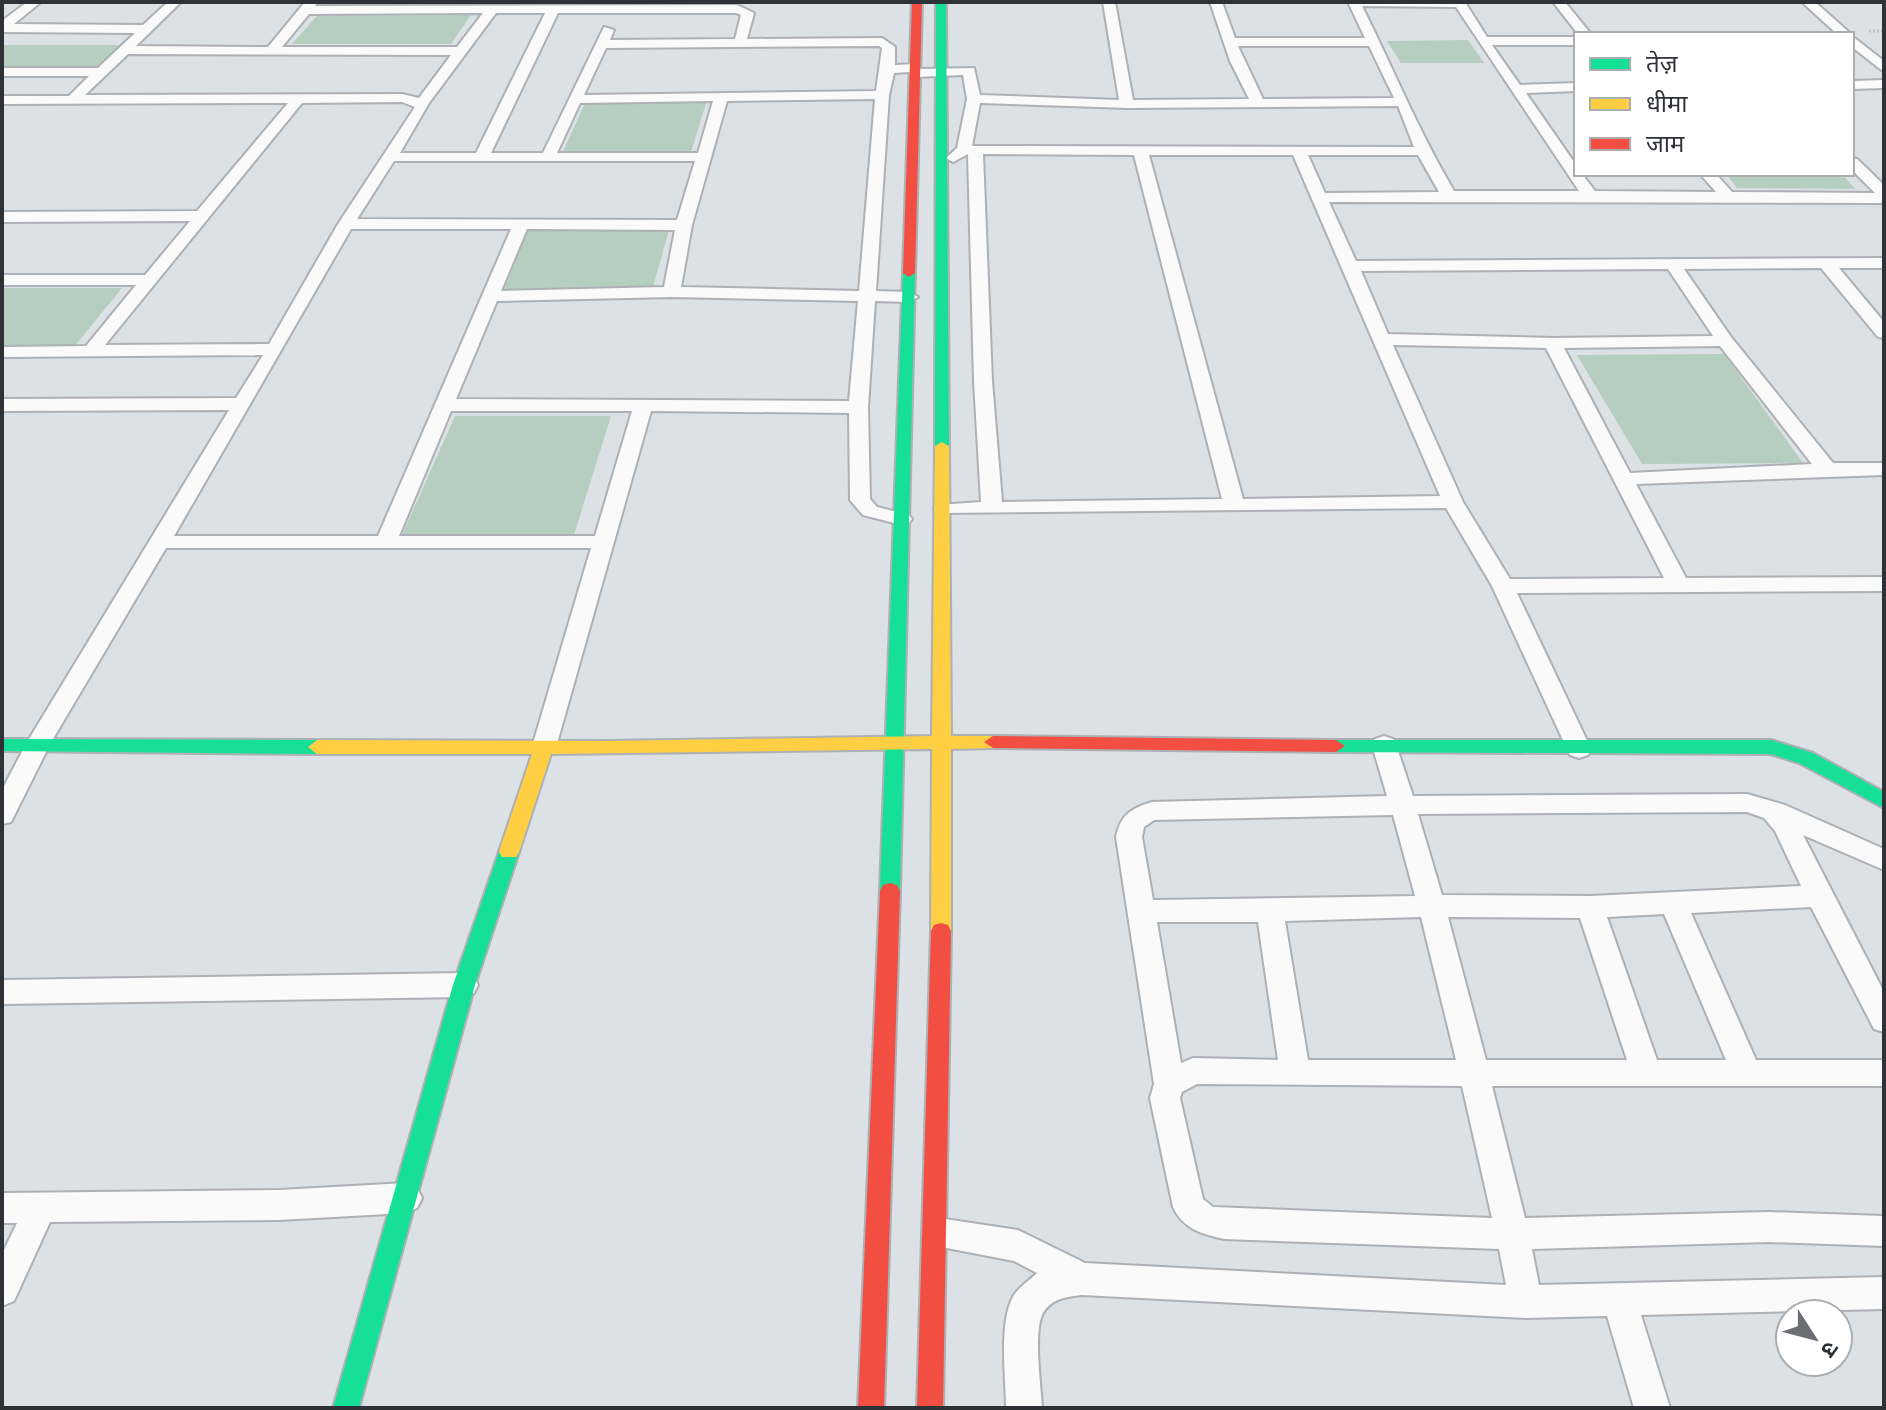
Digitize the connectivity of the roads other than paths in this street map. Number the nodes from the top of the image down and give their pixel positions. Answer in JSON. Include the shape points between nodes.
{"nodes":[{"id":1,"x":35,"y":2,"type":"edge"},
{"id":2,"x":175,"y":2,"type":"edge"},
{"id":3,"x":917,"y":2,"type":"edge"},
{"id":4,"x":942,"y":2,"type":"edge"},
{"id":5,"x":1109,"y":2,"type":"edge"},
{"id":6,"x":1216,"y":2,"type":"edge"},
{"id":7,"x":1356,"y":2,"type":"edge"},
{"id":8,"x":1559,"y":2,"type":"edge"},
{"id":9,"x":1808,"y":2,"type":"edge"},
{"id":10,"x":1459,"y":3,"type":"edge"},
{"id":11,"x":308,"y":6,"type":"edge"},
{"id":12,"x":492,"y":10,"type":"junction"},
{"id":13,"x":553,"y":10,"type":"junction"},
{"id":14,"x":617,"y":10,"type":"junction"},
{"id":15,"x":2,"y":28,"type":"edge"},
{"id":16,"x":146,"y":29,"type":"junction"},
{"id":17,"x":1583,"y":32,"type":"edge"},
{"id":18,"x":1843,"y":32,"type":"edge"},
{"id":19,"x":1483,"y":41,"type":"junction"},
{"id":20,"x":1574,"y":41,"type":"edge"},
{"id":21,"x":1231,"y":42,"type":"junction"},
{"id":22,"x":1375,"y":42,"type":"junction"},
{"id":23,"x":740,"y":43,"type":"junction"},
{"id":24,"x":1854,"y":43,"type":"edge"},
{"id":25,"x":602,"y":44,"type":"junction"},
{"id":26,"x":122,"y":50,"type":"junction"},
{"id":27,"x":271,"y":51,"type":"junction"},
{"id":28,"x":460,"y":51,"type":"junction"},
{"id":29,"x":1884,"y":68,"type":"edge"},
{"id":30,"x":888,"y":69,"type":"junction"},
{"id":31,"x":915,"y":71,"type":"junction"},
{"id":32,"x":943,"y":71,"type":"junction"},
{"id":33,"x":2,"y":72,"type":"edge"},
{"id":34,"x":98,"y":72,"type":"junction"},
{"id":35,"x":1884,"y":84,"type":"edge"},
{"id":36,"x":1854,"y":85,"type":"edge"},
{"id":37,"x":1574,"y":87,"type":"edge"},
{"id":38,"x":1518,"y":89,"type":"junction"},
{"id":39,"x":882,"y":95,"type":"junction"},
{"id":40,"x":721,"y":97,"type":"junction"},
{"id":41,"x":299,"y":98,"type":"junction"},
{"id":42,"x":576,"y":99,"type":"junction"},
{"id":43,"x":974,"y":99,"type":"junction"},
{"id":44,"x":2,"y":100,"type":"edge"},
{"id":45,"x":72,"y":100,"type":"junction"},
{"id":46,"x":1403,"y":102,"type":"junction"},
{"id":47,"x":422,"y":103,"type":"junction"},
{"id":48,"x":1258,"y":103,"type":"junction"},
{"id":49,"x":1127,"y":104,"type":"junction"},
{"id":50,"x":969,"y":151,"type":"junction"},
{"id":51,"x":1423,"y":151,"type":"junction"},
{"id":52,"x":1141,"y":152,"type":"junction"},
{"id":53,"x":1299,"y":152,"type":"junction"},
{"id":54,"x":390,"y":157,"type":"junction"},
{"id":55,"x":481,"y":157,"type":"junction"},
{"id":56,"x":548,"y":157,"type":"junction"},
{"id":57,"x":703,"y":157,"type":"junction"},
{"id":58,"x":1854,"y":164,"type":"edge"},
{"id":59,"x":943,"y":165,"type":"junction"},
{"id":60,"x":1574,"y":172,"type":"edge"},
{"id":61,"x":1577,"y":176,"type":"edge"},
{"id":62,"x":1710,"y":176,"type":"edge"},
{"id":63,"x":1449,"y":196,"type":"junction"},
{"id":64,"x":1590,"y":196,"type":"junction"},
{"id":65,"x":1884,"y":196,"type":"edge"},
{"id":66,"x":1728,"y":197,"type":"junction"},
{"id":67,"x":1319,"y":198,"type":"junction"},
{"id":68,"x":200,"y":216,"type":"junction"},
{"id":69,"x":2,"y":217,"type":"edge"},
{"id":70,"x":346,"y":224,"type":"junction"},
{"id":71,"x":521,"y":224,"type":"junction"},
{"id":72,"x":684,"y":225,"type":"junction"},
{"id":73,"x":1884,"y":263,"type":"edge"},
{"id":74,"x":1827,"y":265,"type":"junction"},
{"id":75,"x":1350,"y":266,"type":"junction"},
{"id":76,"x":1674,"y":266,"type":"junction"},
{"id":77,"x":2,"y":280,"type":"edge"},
{"id":78,"x":149,"y":280,"type":"junction"},
{"id":79,"x":672,"y":292,"type":"junction"},
{"id":80,"x":491,"y":296,"type":"junction"},
{"id":81,"x":867,"y":296,"type":"junction"},
{"id":82,"x":909,"y":297,"type":"junction"},
{"id":83,"x":1884,"y":333,"type":"edge"},
{"id":84,"x":1382,"y":339,"type":"junction"},
{"id":85,"x":1725,"y":341,"type":"junction"},
{"id":86,"x":1552,"y":343,"type":"junction"},
{"id":87,"x":275,"y":349,"type":"junction"},
{"id":88,"x":2,"y":352,"type":"edge"},
{"id":89,"x":90,"y":352,"type":"junction"},
{"id":90,"x":241,"y":404,"type":"junction"},
{"id":91,"x":2,"y":405,"type":"edge"},
{"id":92,"x":443,"y":405,"type":"junction"},
{"id":93,"x":643,"y":405,"type":"junction"},
{"id":94,"x":858,"y":407,"type":"junction"},
{"id":95,"x":1827,"y":469,"type":"junction"},
{"id":96,"x":1884,"y":469,"type":"edge"},
{"id":97,"x":1621,"y":479,"type":"junction"},
{"id":98,"x":1453,"y":502,"type":"junction"},
{"id":99,"x":1234,"y":505,"type":"junction"},
{"id":100,"x":992,"y":508,"type":"junction"},
{"id":101,"x":944,"y":509,"type":"junction"},
{"id":102,"x":902,"y":519,"type":"junction"},
{"id":103,"x":386,"y":541,"type":"junction"},
{"id":104,"x":160,"y":542,"type":"junction"},
{"id":105,"x":601,"y":542,"type":"junction"},
{"id":106,"x":1678,"y":584,"type":"junction"},
{"id":107,"x":1884,"y":584,"type":"edge"},
{"id":108,"x":1503,"y":586,"type":"junction"},
{"id":109,"x":944,"y":742,"type":"junction"},
{"id":110,"x":896,"y":743,"type":"junction"},
{"id":111,"x":38,"y":744,"type":"junction"},
{"id":112,"x":2,"y":745,"type":"edge"},
{"id":113,"x":1384,"y":745,"type":"junction"},
{"id":114,"x":544,"y":747,"type":"junction"},
{"id":115,"x":1579,"y":749,"type":"junction"},
{"id":116,"x":1884,"y":801,"type":"edge"},
{"id":117,"x":1404,"y":805,"type":"junction"},
{"id":118,"x":1773,"y":811,"type":"junction"},
{"id":119,"x":2,"y":815,"type":"edge"},
{"id":120,"x":1884,"y":860,"type":"edge"},
{"id":121,"x":1819,"y":896,"type":"junction"},
{"id":122,"x":1673,"y":903,"type":"junction"},
{"id":123,"x":1430,"y":906,"type":"junction"},
{"id":124,"x":1590,"y":907,"type":"junction"},
{"id":125,"x":1141,"y":911,"type":"junction"},
{"id":126,"x":1270,"y":911,"type":"junction"},
{"id":127,"x":464,"y":985,"type":"junction"},
{"id":128,"x":2,"y":992,"type":"edge"},
{"id":129,"x":1884,"y":1020,"type":"edge"},
{"id":130,"x":1295,"y":1073,"type":"junction"},
{"id":131,"x":1884,"y":1073,"type":"edge"},
{"id":132,"x":1647,"y":1074,"type":"junction"},
{"id":133,"x":1747,"y":1074,"type":"junction"},
{"id":134,"x":1475,"y":1075,"type":"junction"},
{"id":135,"x":1169,"y":1084,"type":"junction"},
{"id":136,"x":406,"y":1198,"type":"junction"},
{"id":137,"x":41,"y":1207,"type":"junction"},
{"id":138,"x":2,"y":1208,"type":"edge"},
{"id":139,"x":1884,"y":1231,"type":"edge"},
{"id":140,"x":938,"y":1233,"type":"junction"},
{"id":141,"x":1512,"y":1234,"type":"junction"},
{"id":142,"x":1082,"y":1279,"type":"junction"},
{"id":143,"x":2,"y":1290,"type":"edge"},
{"id":144,"x":1884,"y":1293,"type":"edge"},
{"id":145,"x":1619,"y":1301,"type":"junction"},
{"id":146,"x":1526,"y":1302,"type":"junction"},
{"id":147,"x":346,"y":1408,"type":"edge"},
{"id":148,"x":871,"y":1408,"type":"edge"},
{"id":149,"x":930,"y":1408,"type":"edge"},
{"id":150,"x":1024,"y":1408,"type":"edge"},
{"id":151,"x":1652,"y":1408,"type":"edge"}],
"edges":[{"from":1,"to":15,"type":"street"},
{"from":2,"to":16,"type":"street"},
{"from":3,"to":31,"type":"main road"},
{"from":4,"to":32,"type":"main road"},
{"from":5,"to":49,"type":"street"},
{"from":6,"to":21,"type":"street"},
{"from":7,"to":10,"type":"street"},
{"from":7,"to":22,"type":"street"},
{"from":8,"to":17,"type":"street"},
{"from":9,"to":18,"type":"street"},
{"from":10,"to":19,"type":"street"},
{"from":11,"to":12,"type":"street"},
{"from":11,"to":27,"type":"street"},
{"from":12,"to":13,"type":"street"},
{"from":12,"to":28,"type":"street"},
{"from":13,"to":14,"type":"street"},
{"from":13,"to":55,"type":"street"},
{"from":14,"to":23,"type":"street","via":[[742,9],[748,13]]},
{"from":14,"to":25,"type":"street"},
{"from":15,"to":16,"type":"street"},
{"from":16,"to":26,"type":"street"},
{"from":19,"to":20,"type":"street"},
{"from":19,"to":38,"type":"street"},
{"from":21,"to":22,"type":"street"},
{"from":21,"to":48,"type":"street"},
{"from":22,"to":46,"type":"street"},
{"from":23,"to":25,"type":"street"},
{"from":23,"to":30,"type":"street","via":[[882,42],[889,47]]},
{"from":24,"to":29,"type":"street"},
{"from":25,"to":42,"type":"street"},
{"from":26,"to":27,"type":"street"},
{"from":26,"to":34,"type":"street"},
{"from":27,"to":28,"type":"street"},
{"from":28,"to":47,"type":"street"},
{"from":30,"to":31,"type":"street"},
{"from":30,"to":39,"type":"street"},
{"from":31,"to":32,"type":"street"},
{"from":31,"to":82,"type":"main road"},
{"from":32,"to":43,"type":"street","via":[[969,71]]},
{"from":32,"to":59,"type":"main road"},
{"from":33,"to":34,"type":"street"},
{"from":34,"to":45,"type":"street"},
{"from":35,"to":36,"type":"street"},
{"from":37,"to":38,"type":"street"},
{"from":38,"to":60,"type":"street"},
{"from":39,"to":40,"type":"street"},
{"from":39,"to":81,"type":"street"},
{"from":40,"to":42,"type":"street"},
{"from":40,"to":57,"type":"street"},
{"from":41,"to":45,"type":"street"},
{"from":41,"to":47,"type":"street","via":[[402,98]]},
{"from":41,"to":68,"type":"street"},
{"from":42,"to":56,"type":"street"},
{"from":43,"to":49,"type":"street"},
{"from":43,"to":50,"type":"street"},
{"from":44,"to":45,"type":"street"},
{"from":46,"to":48,"type":"street"},
{"from":46,"to":51,"type":"street"},
{"from":47,"to":54,"type":"street"},
{"from":48,"to":49,"type":"street"},
{"from":50,"to":52,"type":"street"},
{"from":50,"to":59,"type":"street"},
{"from":50,"to":100,"type":"street"},
{"from":51,"to":53,"type":"street"},
{"from":51,"to":63,"type":"street"},
{"from":52,"to":53,"type":"street"},
{"from":52,"to":99,"type":"street"},
{"from":53,"to":67,"type":"street"},
{"from":54,"to":55,"type":"street"},
{"from":54,"to":70,"type":"street"},
{"from":55,"to":56,"type":"street"},
{"from":56,"to":57,"type":"street"},
{"from":57,"to":72,"type":"street"},
{"from":58,"to":65,"type":"street"},
{"from":59,"to":101,"type":"main road"},
{"from":61,"to":64,"type":"street"},
{"from":62,"to":66,"type":"street"},
{"from":63,"to":64,"type":"street"},
{"from":63,"to":67,"type":"street"},
{"from":64,"to":66,"type":"street"},
{"from":65,"to":66,"type":"street"},
{"from":67,"to":75,"type":"street"},
{"from":68,"to":69,"type":"street"},
{"from":68,"to":78,"type":"street"},
{"from":70,"to":71,"type":"street"},
{"from":70,"to":87,"type":"street"},
{"from":71,"to":72,"type":"street"},
{"from":71,"to":80,"type":"street"},
{"from":72,"to":79,"type":"street"},
{"from":73,"to":74,"type":"street"},
{"from":74,"to":76,"type":"street"},
{"from":74,"to":83,"type":"street"},
{"from":75,"to":76,"type":"street"},
{"from":75,"to":84,"type":"street"},
{"from":76,"to":85,"type":"street"},
{"from":77,"to":78,"type":"street"},
{"from":78,"to":89,"type":"street"},
{"from":79,"to":80,"type":"street"},
{"from":79,"to":81,"type":"street"},
{"from":80,"to":92,"type":"street"},
{"from":81,"to":82,"type":"street"},
{"from":81,"to":94,"type":"street"},
{"from":82,"to":102,"type":"main road"},
{"from":84,"to":86,"type":"street"},
{"from":84,"to":98,"type":"street"},
{"from":85,"to":86,"type":"street"},
{"from":85,"to":95,"type":"street"},
{"from":86,"to":97,"type":"street"},
{"from":87,"to":89,"type":"street"},
{"from":87,"to":90,"type":"street"},
{"from":88,"to":89,"type":"street"},
{"from":90,"to":91,"type":"street"},
{"from":90,"to":104,"type":"street"},
{"from":92,"to":93,"type":"street"},
{"from":92,"to":103,"type":"street"},
{"from":93,"to":94,"type":"street"},
{"from":93,"to":105,"type":"street"},
{"from":94,"to":102,"type":"street","via":[[860,500],[870,511]]},
{"from":95,"to":96,"type":"street"},
{"from":95,"to":97,"type":"street"},
{"from":97,"to":106,"type":"street"},
{"from":98,"to":99,"type":"street"},
{"from":98,"to":108,"type":"street"},
{"from":99,"to":100,"type":"street"},
{"from":100,"to":101,"type":"street"},
{"from":101,"to":109,"type":"main road"},
{"from":102,"to":110,"type":"main road"},
{"from":103,"to":104,"type":"street"},
{"from":103,"to":105,"type":"street"},
{"from":104,"to":111,"type":"street"},
{"from":105,"to":114,"type":"street"},
{"from":106,"to":107,"type":"street"},
{"from":106,"to":108,"type":"street"},
{"from":108,"to":115,"type":"street"},
{"from":109,"to":110,"type":"main road"},
{"from":109,"to":113,"type":"main road"},
{"from":109,"to":140,"type":"main road"},
{"from":110,"to":114,"type":"main road"},
{"from":110,"to":148,"type":"main road"},
{"from":111,"to":112,"type":"main road"},
{"from":111,"to":114,"type":"main road"},
{"from":111,"to":119,"type":"street"},
{"from":113,"to":115,"type":"main road"},
{"from":113,"to":117,"type":"street"},
{"from":114,"to":127,"type":"main road"},
{"from":115,"to":116,"type":"main road","via":[[1771,747],[1806,758]]},
{"from":117,"to":118,"type":"street","via":[[1731,802]]},
{"from":117,"to":123,"type":"street"},
{"from":117,"to":125,"type":"street","via":[[1189,808],[1139,815],[1129,837]]},
{"from":118,"to":120,"type":"street"},
{"from":118,"to":121,"type":"street","via":[[1786,826]]},
{"from":121,"to":122,"type":"street"},
{"from":121,"to":129,"type":"street"},
{"from":122,"to":124,"type":"street"},
{"from":122,"to":133,"type":"street"},
{"from":123,"to":124,"type":"street"},
{"from":123,"to":126,"type":"street"},
{"from":123,"to":134,"type":"street"},
{"from":124,"to":132,"type":"street"},
{"from":125,"to":126,"type":"street"},
{"from":125,"to":135,"type":"street"},
{"from":126,"to":130,"type":"street"},
{"from":127,"to":128,"type":"street"},
{"from":127,"to":136,"type":"main road"},
{"from":130,"to":134,"type":"street"},
{"from":130,"to":135,"type":"street","via":[[1193,1071]]},
{"from":131,"to":133,"type":"street"},
{"from":132,"to":133,"type":"street"},
{"from":132,"to":134,"type":"street"},
{"from":134,"to":141,"type":"street"},
{"from":135,"to":141,"type":"street","via":[[1165,1098],[1183,1186],[1189,1207],[1205,1220]]},
{"from":136,"to":137,"type":"street"},
{"from":136,"to":147,"type":"main road"},
{"from":137,"to":138,"type":"street"},
{"from":137,"to":143,"type":"street"},
{"from":139,"to":141,"type":"street","via":[[1769,1227]]},
{"from":140,"to":142,"type":"street","via":[[1018,1246]]},
{"from":140,"to":149,"type":"main road"},
{"from":141,"to":146,"type":"street"},
{"from":142,"to":146,"type":"street"},
{"from":142,"to":150,"type":"street","via":[[1051,1283],[1027,1305],[1022,1336]]},
{"from":144,"to":145,"type":"street"},
{"from":145,"to":146,"type":"street"},
{"from":145,"to":151,"type":"street"}]}
